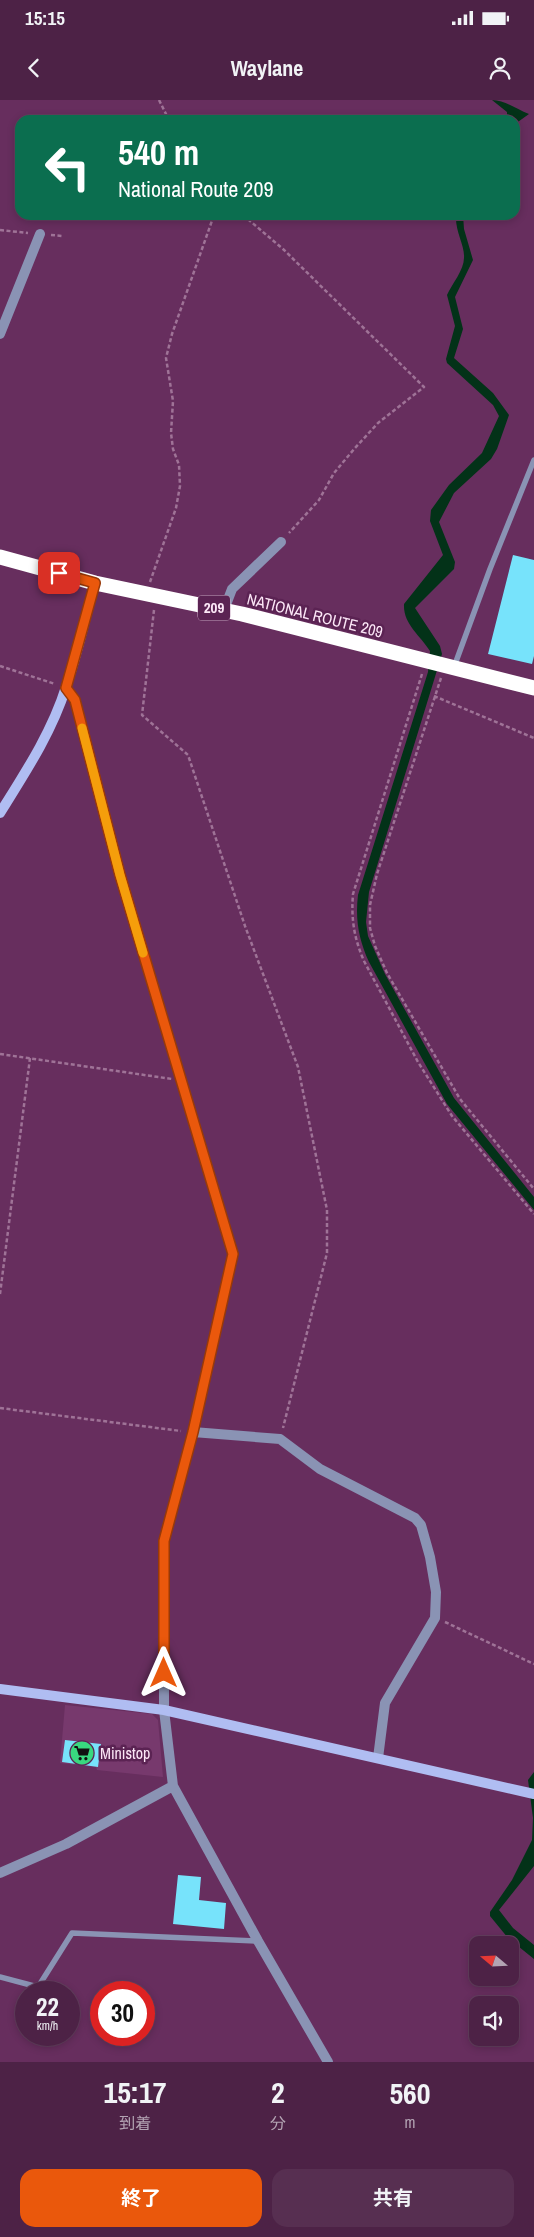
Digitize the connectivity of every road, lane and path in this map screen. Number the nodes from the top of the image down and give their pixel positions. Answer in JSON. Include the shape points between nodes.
{"nodes":[{"id":1,"x":159,"y":100,"type":"edge"},
{"id":2,"x":166,"y":115,"type":"edge"},
{"id":3,"x":212,"y":220,"type":"edge"},
{"id":4,"x":249,"y":220,"type":"edge"},
{"id":5,"x":40,"y":234,"type":"dead end"},
{"id":6,"x":0,"y":334,"type":"edge"},
{"id":7,"x":534,"y":460,"type":"edge"},
{"id":8,"x":281,"y":542,"type":"joint"},
{"id":9,"x":0,"y":557,"type":"edge"},
{"id":10,"x":95,"y":583,"type":"junction"},
{"id":11,"x":151,"y":594,"type":"junction"},
{"id":12,"x":224,"y":610,"type":"junction"},
{"id":13,"x":0,"y":666,"type":"edge"},
{"id":14,"x":425,"y":666,"type":"junction"},
{"id":15,"x":450,"y":666,"type":"junction"},
{"id":16,"x":66,"y":688,"type":"junction"},
{"id":17,"x":534,"y":688,"type":"edge"},
{"id":18,"x":434,"y":696,"type":"junction"},
{"id":19,"x":534,"y":738,"type":"edge"},
{"id":20,"x":0,"y":813,"type":"edge"},
{"id":21,"x":0,"y":1054,"type":"edge"},
{"id":22,"x":30,"y":1058,"type":"junction"},
{"id":23,"x":181,"y":1080,"type":"junction"},
{"id":24,"x":534,"y":1189,"type":"edge"},
{"id":25,"x":534,"y":1214,"type":"edge"},
{"id":26,"x":0,"y":1294,"type":"edge"},
{"id":27,"x":0,"y":1408,"type":"edge"},
{"id":28,"x":193,"y":1432,"type":"junction"},
{"id":29,"x":280,"y":1439,"type":"junction"},
{"id":30,"x":435,"y":1618,"type":"junction"},
{"id":31,"x":534,"y":1664,"type":"edge"},
{"id":32,"x":0,"y":1689,"type":"edge"},
{"id":33,"x":164,"y":1710,"type":"junction"},
{"id":34,"x":378,"y":1758,"type":"junction"},
{"id":35,"x":173,"y":1786,"type":"junction"},
{"id":36,"x":534,"y":1794,"type":"edge"},
{"id":37,"x":0,"y":1873,"type":"edge"},
{"id":38,"x":258,"y":1941,"type":"junction"},
{"id":39,"x":0,"y":1977,"type":"edge"},
{"id":40,"x":328,"y":2062,"type":"edge"}],
"edges":[{"from":1,"to":2,"type":"path"},
{"from":3,"to":11,"type":"path","via":[[166,358],[173,401],[172,441],[179,465],[180,486]]},
{"from":4,"to":8,"type":"path","via":[[424,387],[378,423],[334,473],[319,500]]},
{"from":5,"to":6,"type":"street"},
{"from":7,"to":15,"type":"lane"},
{"from":8,"to":12,"type":"street","via":[[232,589]]},
{"from":9,"to":10,"type":"highway","name":"NATIONAL ROUTE 209","number":"209"},
{"from":10,"to":11,"type":"highway","name":"NATIONAL ROUTE 209","number":"209"},
{"from":10,"to":16,"type":"street"},
{"from":11,"to":12,"type":"highway","name":"NATIONAL ROUTE 209","number":"209"},
{"from":11,"to":29,"type":"path","via":[[142,715],[188,755],[245,926],[298,1068],[327,1210],[328,1253]]},
{"from":12,"to":14,"type":"highway","name":"NATIONAL ROUTE 209","number":"209"},
{"from":13,"to":16,"type":"path"},
{"from":14,"to":15,"type":"highway","name":"NATIONAL ROUTE 209","number":"209"},
{"from":14,"to":25,"type":"path","via":[[353,894],[351,915],[356,941],[452,1116]]},
{"from":15,"to":17,"type":"highway","name":"NATIONAL ROUTE 209","number":"209"},
{"from":15,"to":18,"type":"path"},
{"from":16,"to":20,"type":"street","via":[[28,769]]},
{"from":16,"to":23,"type":"lane","via":[[75,700],[120,875]]},
{"from":18,"to":19,"type":"path"},
{"from":18,"to":24,"type":"path","via":[[377,874],[370,906],[370,928],[387,973],[445,1076]]},
{"from":21,"to":22,"type":"path"},
{"from":22,"to":23,"type":"path"},
{"from":22,"to":26,"type":"path"},
{"from":23,"to":28,"type":"lane","via":[[233,1254]]},
{"from":27,"to":28,"type":"path"},
{"from":28,"to":29,"type":"street"},
{"from":28,"to":33,"type":"street","via":[[164,1541]]},
{"from":29,"to":30,"type":"street","via":[[320,1469],[415,1518],[421,1525],[430,1557],[436,1592]]},
{"from":30,"to":31,"type":"path"},
{"from":30,"to":34,"type":"street","via":[[385,1703]]},
{"from":32,"to":33,"type":"street"},
{"from":33,"to":34,"type":"street"},
{"from":33,"to":35,"type":"street"},
{"from":34,"to":36,"type":"street"},
{"from":35,"to":37,"type":"street","via":[[66,1844]]},
{"from":35,"to":38,"type":"street"},
{"from":38,"to":39,"type":"lane","via":[[72,1933],[38,1986]]},
{"from":38,"to":40,"type":"street"}]}
